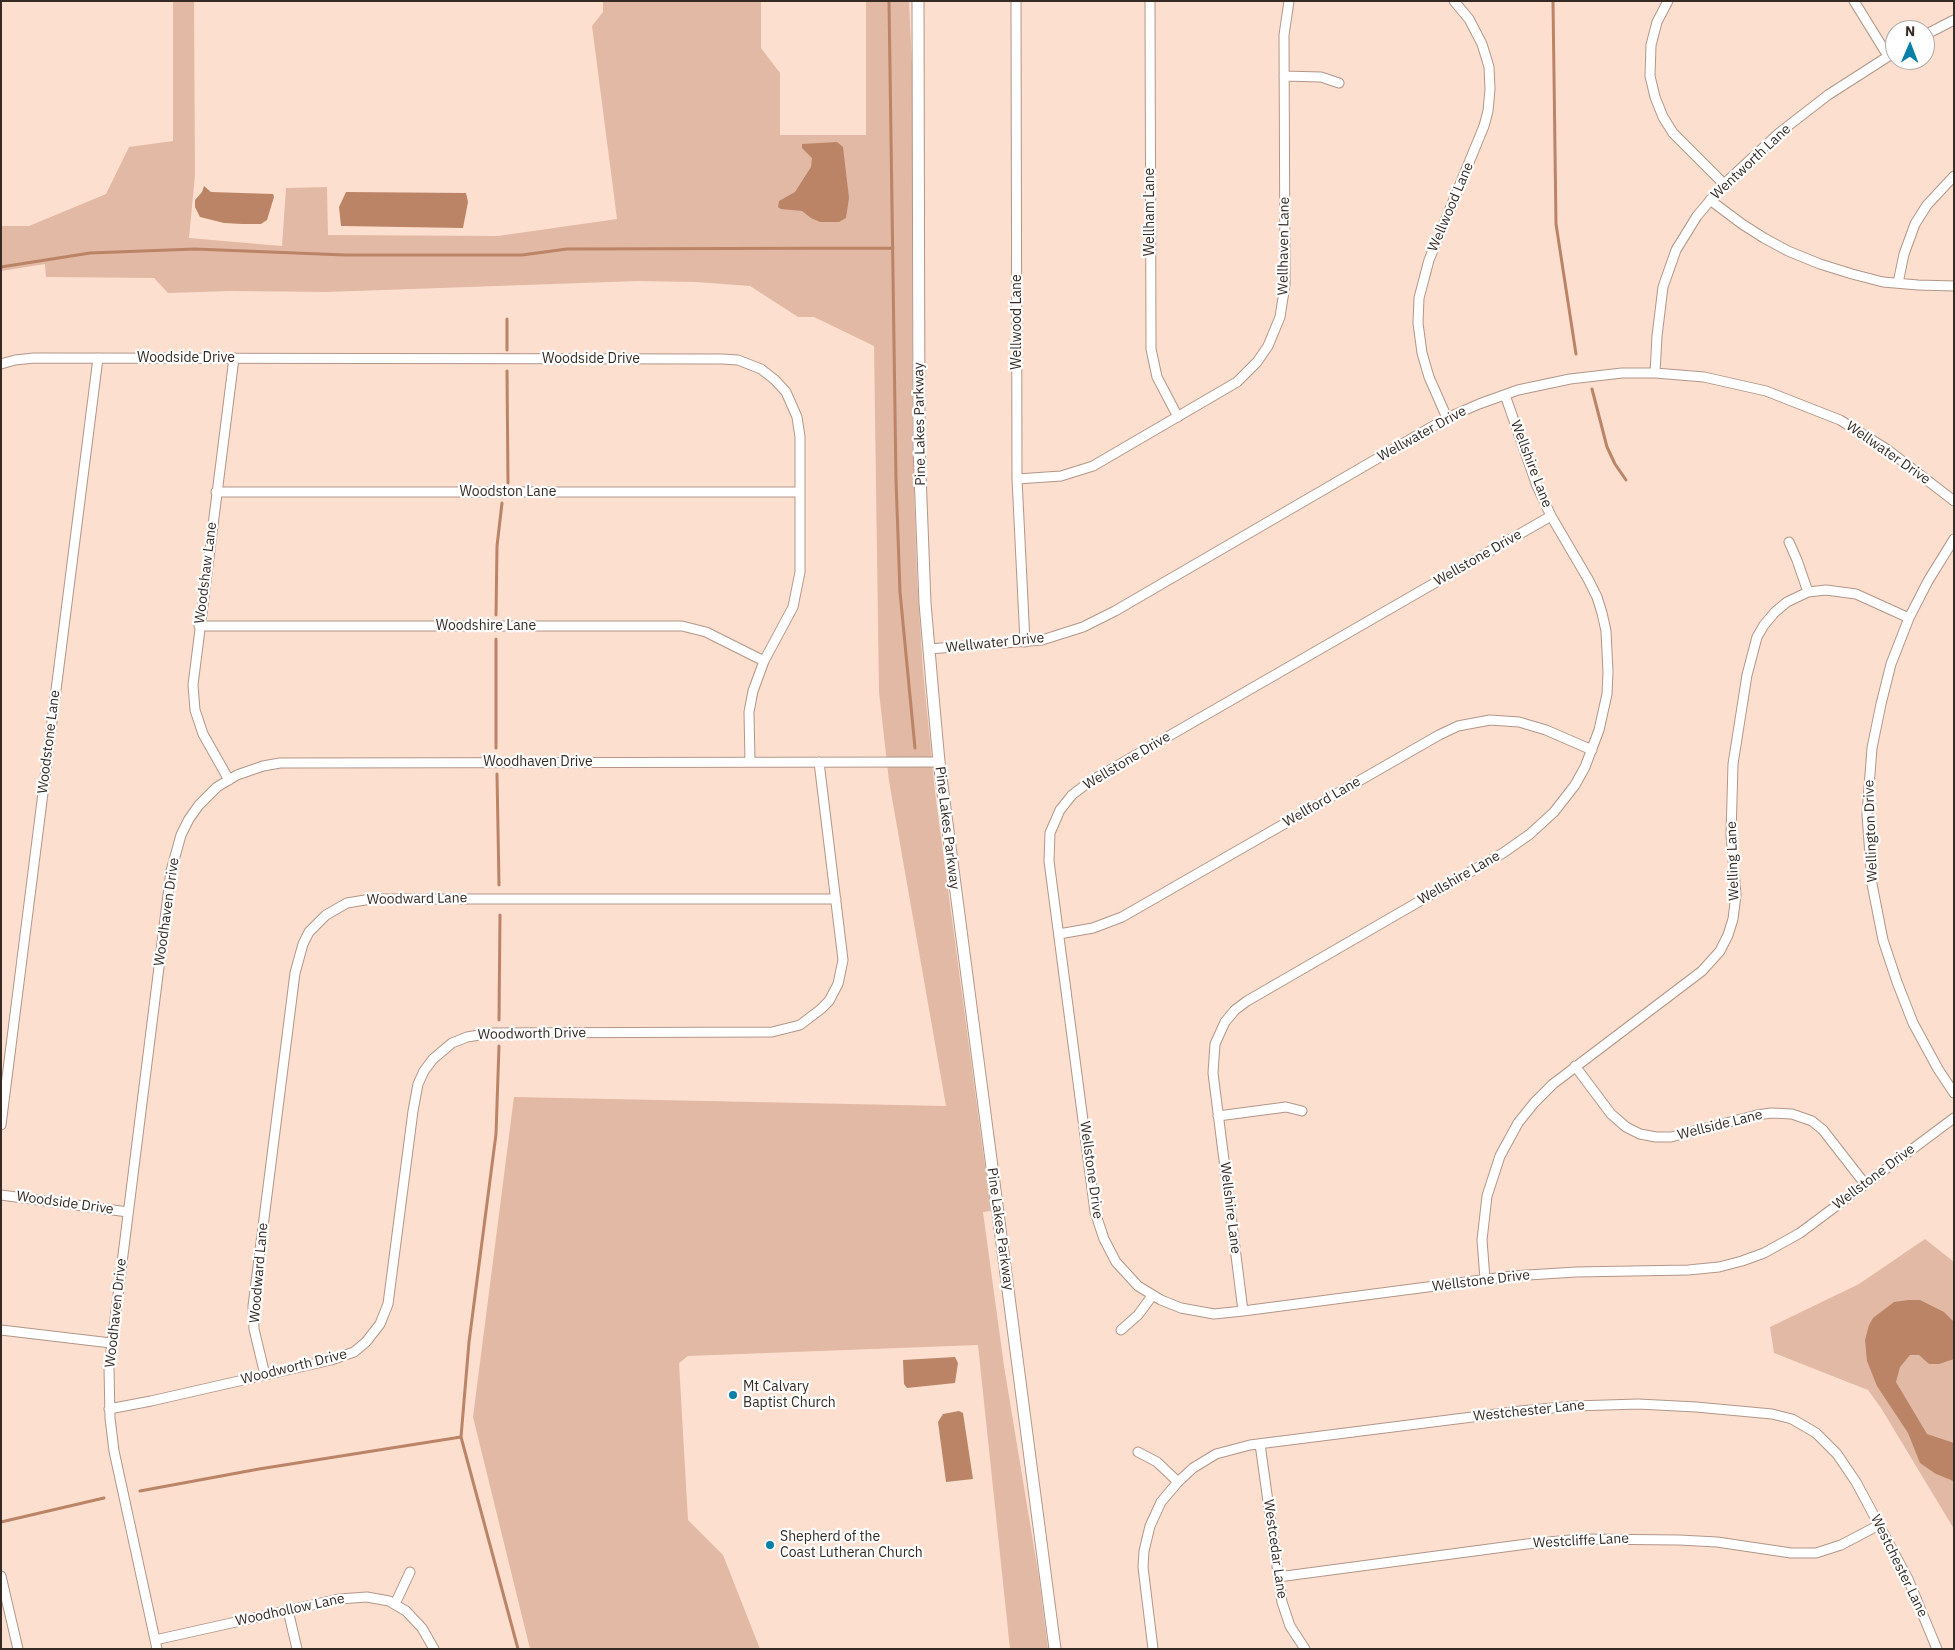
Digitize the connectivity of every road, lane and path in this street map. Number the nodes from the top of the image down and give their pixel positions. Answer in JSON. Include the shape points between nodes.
{"nodes":[{"id":1,"x":918,"y":1,"type":"edge"},
{"id":2,"x":1016,"y":1,"type":"edge"},
{"id":3,"x":1150,"y":1,"type":"edge"},
{"id":4,"x":1289,"y":1,"type":"edge"},
{"id":5,"x":1454,"y":1,"type":"edge"},
{"id":6,"x":1668,"y":1,"type":"edge"},
{"id":7,"x":1854,"y":1,"type":"edge"},
{"id":8,"x":1954,"y":20,"type":"edge"},
{"id":9,"x":1935,"y":30,"type":"edge"},
{"id":10,"x":1885,"y":45,"type":"edge"},
{"id":11,"x":1885,"y":58,"type":"edge"},
{"id":12,"x":1284,"y":76,"type":"junction"},
{"id":13,"x":1339,"y":83,"type":"dead end"},
{"id":14,"x":1954,"y":176,"type":"edge"},
{"id":15,"x":1724,"y":184,"type":"junction"},
{"id":16,"x":1710,"y":200,"type":"junction"},
{"id":17,"x":1898,"y":283,"type":"junction"},
{"id":18,"x":1954,"y":286,"type":"edge"},
{"id":19,"x":98,"y":358,"type":"junction"},
{"id":20,"x":234,"y":358,"type":"junction"},
{"id":21,"x":1,"y":364,"type":"edge"},
{"id":22,"x":1655,"y":373,"type":"junction"},
{"id":23,"x":1505,"y":395,"type":"junction"},
{"id":24,"x":1178,"y":417,"type":"junction"},
{"id":25,"x":1447,"y":418,"type":"junction"},
{"id":26,"x":1017,"y":479,"type":"junction"},
{"id":27,"x":216,"y":492,"type":"junction"},
{"id":28,"x":800,"y":492,"type":"junction"},
{"id":29,"x":1954,"y":501,"type":"edge"},
{"id":30,"x":1551,"y":516,"type":"junction"},
{"id":31,"x":1954,"y":539,"type":"edge"},
{"id":32,"x":1788,"y":542,"type":"dead end"},
{"id":33,"x":1808,"y":592,"type":"junction"},
{"id":34,"x":1909,"y":618,"type":"junction"},
{"id":35,"x":199,"y":626,"type":"junction"},
{"id":36,"x":1026,"y":642,"type":"junction"},
{"id":37,"x":929,"y":650,"type":"junction"},
{"id":38,"x":764,"y":661,"type":"junction"},
{"id":39,"x":1592,"y":750,"type":"junction"},
{"id":40,"x":750,"y":762,"type":"junction"},
{"id":41,"x":819,"y":762,"type":"junction"},
{"id":42,"x":939,"y":762,"type":"junction"},
{"id":43,"x":229,"y":780,"type":"junction"},
{"id":44,"x":836,"y":899,"type":"junction"},
{"id":45,"x":1059,"y":934,"type":"junction"},
{"id":46,"x":1575,"y":1066,"type":"junction"},
{"id":47,"x":1954,"y":1093,"type":"edge"},
{"id":48,"x":1302,"y":1111,"type":"dead end"},
{"id":49,"x":1218,"y":1116,"type":"junction"},
{"id":50,"x":1954,"y":1118,"type":"edge"},
{"id":51,"x":1,"y":1125,"type":"edge"},
{"id":52,"x":1865,"y":1184,"type":"junction"},
{"id":53,"x":1,"y":1195,"type":"edge"},
{"id":54,"x":128,"y":1212,"type":"junction"},
{"id":55,"x":1485,"y":1279,"type":"junction"},
{"id":56,"x":1152,"y":1296,"type":"junction"},
{"id":57,"x":1243,"y":1311,"type":"junction"},
{"id":58,"x":1,"y":1330,"type":"edge"},
{"id":59,"x":1121,"y":1330,"type":"dead end"},
{"id":60,"x":111,"y":1343,"type":"junction"},
{"id":61,"x":265,"y":1375,"type":"junction"},
{"id":62,"x":109,"y":1409,"type":"junction"},
{"id":63,"x":1260,"y":1444,"type":"junction"},
{"id":64,"x":1138,"y":1452,"type":"dead end"},
{"id":65,"x":1178,"y":1482,"type":"junction"},
{"id":66,"x":1879,"y":1525,"type":"junction"},
{"id":67,"x":410,"y":1572,"type":"dead end"},
{"id":68,"x":1,"y":1576,"type":"edge"},
{"id":69,"x":1278,"y":1577,"type":"junction"},
{"id":70,"x":395,"y":1604,"type":"junction"},
{"id":71,"x":288,"y":1610,"type":"junction"},
{"id":72,"x":156,"y":1644,"type":"edge"},
{"id":73,"x":18,"y":1649,"type":"edge"},
{"id":74,"x":297,"y":1649,"type":"edge"},
{"id":75,"x":434,"y":1649,"type":"edge"},
{"id":76,"x":1055,"y":1649,"type":"edge"},
{"id":77,"x":1152,"y":1649,"type":"edge"},
{"id":78,"x":1305,"y":1649,"type":"edge"},
{"id":79,"x":1937,"y":1649,"type":"edge"}],
"edges":[{"from":1,"to":37,"type":"street","name":"Pine Lakes Parkway","via":[[919,448]]},
{"from":2,"to":26,"type":"street","name":"Wellwood Lane"},
{"from":3,"to":24,"type":"street","name":"Wellham Lane","via":[[1150,338],[1157,376]]},
{"from":4,"to":12,"type":"street","name":"Wellhaven Lane"},
{"from":5,"to":25,"type":"street","name":"Wellwood Lane","via":[[1469,19],[1482,44],[1489,67],[1490,104],[1429,260],[1419,298],[1422,352]]},
{"from":6,"to":15,"type":"street","via":[[1657,22],[1651,45],[1650,76],[1655,97],[1673,133]]},
{"from":7,"to":10,"type":"street"},
{"from":8,"to":9,"type":"street"},
{"from":11,"to":15,"type":"street","name":"Wentworth Lane","via":[[1828,95],[1779,133]]},
{"from":12,"to":13,"type":"street","via":[[1325,78]]},
{"from":12,"to":24,"type":"street","name":"Wellhaven Lane","via":[[1284,285],[1277,328],[1262,355],[1244,376]]},
{"from":14,"to":17,"type":"street","via":[[1927,205],[1915,224]]},
{"from":15,"to":16,"type":"street","name":"Wentworth Lane"},
{"from":16,"to":17,"type":"street","via":[[1742,224],[1788,251],[1844,272]]},
{"from":16,"to":22,"type":"street","name":"Wentworth Lane","via":[[1685,234],[1663,287]]},
{"from":17,"to":18,"type":"street"},
{"from":19,"to":20,"type":"street","name":"Woodside Drive"},
{"from":19,"to":21,"type":"street","name":"Woodside Drive","via":[[28,359]]},
{"from":19,"to":51,"type":"street","name":"Woodstone Lane"},
{"from":20,"to":27,"type":"street","name":"Woodshaw Lane"},
{"from":20,"to":28,"type":"street","name":"Woodside Drive","via":[[738,360],[771,376],[792,402],[799,430]]},
{"from":22,"to":23,"type":"street","name":"Wellwater Drive","via":[[1578,378]]},
{"from":22,"to":29,"type":"street","name":"Wellwater Drive","via":[[1723,380],[1766,391],[1840,420],[1888,450]]},
{"from":23,"to":25,"type":"street","name":"Wellwater Drive"},
{"from":23,"to":30,"type":"street","name":"Wellshire Lane","via":[[1532,475]]},
{"from":24,"to":26,"type":"street","name":"Wellhaven Lane","via":[[1082,470],[1052,478]]},
{"from":25,"to":36,"type":"street","name":"Wellwater Drive","via":[[1104,616],[1059,636]]},
{"from":26,"to":36,"type":"street","name":"Wellwood Lane"},
{"from":27,"to":28,"type":"street","name":"Woodston Lane"},
{"from":27,"to":35,"type":"street","name":"Woodshaw Lane"},
{"from":28,"to":38,"type":"street","name":"Woodside Drive","via":[[800,572],[796,597]]},
{"from":30,"to":39,"type":"street","name":"Wellshire Lane","via":[[1597,597],[1606,631],[1607,694]]},
{"from":30,"to":45,"type":"street","name":"Wellstone Drive","via":[[1089,782],[1072,795],[1060,810],[1049,839]]},
{"from":31,"to":34,"type":"street","name":"Wellington Drive"},
{"from":32,"to":33,"type":"street","via":[[1798,560]]},
{"from":33,"to":34,"type":"street","name":"Welling Lane","via":[[1845,592]]},
{"from":33,"to":46,"type":"street","name":"Welling Lane","via":[[1781,607],[1764,625],[1757,637],[1747,675],[1732,773],[1736,902],[1724,943],[1702,970]]},
{"from":34,"to":47,"type":"street","name":"Wellington Drive","via":[[1887,678],[1872,748],[1867,814],[1871,874],[1879,922],[1897,982],[1922,1039]]},
{"from":35,"to":38,"type":"street","name":"Woodshire Lane","via":[[682,626],[706,632]]},
{"from":35,"to":43,"type":"street","name":"Woodshaw Lane","via":[[193,677],[195,710],[206,742]]},
{"from":36,"to":37,"type":"street","name":"Wellwater Drive"},
{"from":37,"to":42,"type":"street","name":"Pine Lakes Parkway"},
{"from":38,"to":40,"type":"street","name":"Woodside Drive","via":[[750,705]]},
{"from":39,"to":45,"type":"street","name":"Wellford Lane","via":[[1519,722],[1490,720],[1458,726],[1122,917],[1093,928]]},
{"from":39,"to":49,"type":"street","name":"Wellshire Lane","via":[[1564,800],[1543,824],[1517,844],[1235,1010],[1219,1034],[1213,1058]]},
{"from":40,"to":41,"type":"street","name":"Woodhaven Drive"},
{"from":40,"to":43,"type":"street","name":"Woodhaven Drive","via":[[289,763],[263,766]]},
{"from":41,"to":42,"type":"street","name":"Woodhaven Drive"},
{"from":41,"to":44,"type":"street","name":"Woodworth Drive"},
{"from":42,"to":76,"type":"street","name":"Pine Lakes Parkway"},
{"from":43,"to":54,"type":"street","name":"Woodhaven Drive","via":[[210,793],[189,819],[173,860]]},
{"from":44,"to":61,"type":"street","name":"Woodworth Drive","via":[[843,960],[838,984],[821,1009],[800,1025],[783,1031],[750,1033],[492,1033],[467,1037],[445,1048],[424,1071],[416,1091],[390,1296],[380,1324],[362,1346],[348,1355]]},
{"from":44,"to":61,"type":"street","name":"Woodward Lane","via":[[378,899],[347,904],[326,915],[302,944],[295,973],[253,1306],[254,1329]]},
{"from":45,"to":56,"type":"street","name":"Wellstone Drive","via":[[1097,1221],[1116,1262],[1132,1281]]},
{"from":46,"to":52,"type":"street","name":"Wellside Lane","via":[[1611,1114],[1640,1134],[1671,1137],[1757,1115],[1792,1114],[1812,1121],[1823,1130]]},
{"from":46,"to":55,"type":"street","name":"Welling Lane","via":[[1528,1109],[1500,1156],[1484,1213],[1482,1247]]},
{"from":48,"to":49,"type":"street","via":[[1286,1107]]},
{"from":49,"to":57,"type":"street","name":"Wellshire Lane"},
{"from":50,"to":52,"type":"street","name":"Wellstone Drive"},
{"from":52,"to":55,"type":"street","name":"Wellstone Drive","via":[[1791,1239],[1764,1253],[1730,1264],[1688,1270],[1576,1272]]},
{"from":53,"to":54,"type":"street","name":"Woodside Drive"},
{"from":54,"to":60,"type":"street","name":"Woodhaven Drive"},
{"from":55,"to":57,"type":"street","name":"Wellstone Drive"},
{"from":56,"to":57,"type":"street","name":"Wellstone Drive","via":[[1195,1312]]},
{"from":56,"to":59,"type":"street","via":[[1138,1316]]},
{"from":58,"to":60,"type":"street"},
{"from":60,"to":62,"type":"street","name":"Woodhaven Drive"},
{"from":61,"to":62,"type":"street","name":"Woodworth Drive"},
{"from":62,"to":72,"type":"street","name":"Woodhaven Drive","via":[[117,1467]]},
{"from":63,"to":65,"type":"street","name":"Westchester Lane","via":[[1216,1454]]},
{"from":63,"to":66,"type":"street","name":"Westchester Lane","via":[[1520,1410],[1574,1406],[1656,1405],[1759,1412],[1792,1420],[1824,1440],[1844,1463]]},
{"from":63,"to":69,"type":"street","name":"Westcedar Lane"},
{"from":64,"to":65,"type":"street","via":[[1154,1459]]},
{"from":65,"to":77,"type":"street","name":"Westchester Lane","via":[[1166,1494],[1154,1515],[1144,1552],[1143,1576]]},
{"from":66,"to":69,"type":"street","name":"Westcliffe Lane","via":[[1841,1545],[1808,1553],[1680,1540],[1581,1540]]},
{"from":66,"to":79,"type":"street","name":"Westchester Lane","via":[[1908,1579]]},
{"from":67,"to":70,"type":"street"},
{"from":68,"to":73,"type":"street"},
{"from":69,"to":78,"type":"street","name":"Westcedar Lane","via":[[1290,1626]]},
{"from":70,"to":71,"type":"street","name":"Woodhollow Lane","via":[[374,1598],[352,1597]]},
{"from":70,"to":75,"type":"street","name":"Woodhollow Lane","via":[[419,1624]]},
{"from":71,"to":72,"type":"street","name":"Woodhollow Lane"},
{"from":71,"to":74,"type":"street"}]}
